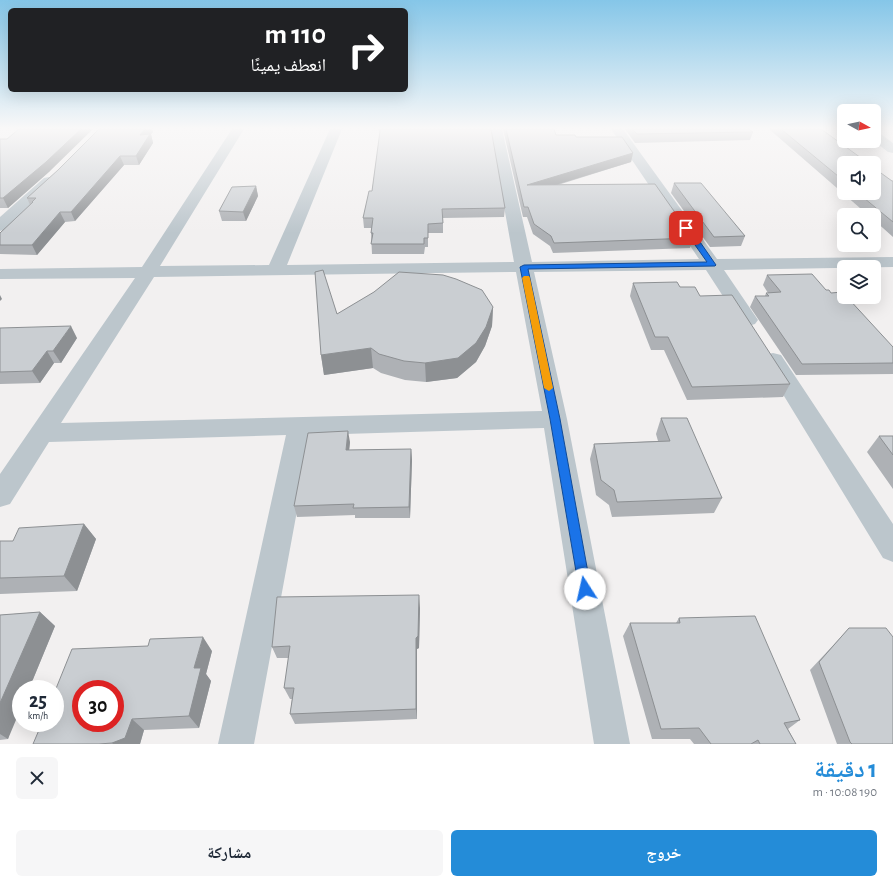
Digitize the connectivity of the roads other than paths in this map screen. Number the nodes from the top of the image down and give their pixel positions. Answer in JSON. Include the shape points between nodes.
{"nodes":[{"id":1,"x":216,"y":164,"type":"edge"},
{"id":2,"x":321,"y":164,"type":"edge"},
{"id":3,"x":503,"y":164,"type":"edge"},
{"id":4,"x":641,"y":164,"type":"edge"},
{"id":5,"x":61,"y":170,"type":"edge"},
{"id":6,"x":0,"y":226,"type":"edge"},
{"id":7,"x":893,"y":262,"type":"edge"},
{"id":8,"x":712,"y":265,"type":"junction"},
{"id":9,"x":524,"y":267,"type":"junction"},
{"id":10,"x":276,"y":270,"type":"junction"},
{"id":11,"x":148,"y":272,"type":"junction"},
{"id":12,"x":0,"y":274,"type":"edge"},
{"id":13,"x":555,"y":419,"type":"junction"},
{"id":14,"x":300,"y":427,"type":"junction"},
{"id":15,"x":42,"y":433,"type":"junction"},
{"id":16,"x":0,"y":496,"type":"edge"},
{"id":17,"x":893,"y":549,"type":"edge"},
{"id":18,"x":236,"y":744,"type":"edge"},
{"id":19,"x":612,"y":744,"type":"edge"}],
"edges":[{"from":1,"to":11,"type":"street"},
{"from":2,"to":10,"type":"street"},
{"from":3,"to":9,"type":"street"},
{"from":4,"to":8,"type":"street"},
{"from":5,"to":6,"type":"street"},
{"from":7,"to":8,"type":"street"},
{"from":8,"to":9,"type":"street"},
{"from":8,"to":17,"type":"street"},
{"from":9,"to":10,"type":"street"},
{"from":9,"to":13,"type":"street"},
{"from":10,"to":11,"type":"street"},
{"from":11,"to":12,"type":"street"},
{"from":11,"to":15,"type":"street"},
{"from":13,"to":14,"type":"street"},
{"from":13,"to":19,"type":"street"},
{"from":14,"to":15,"type":"street"},
{"from":14,"to":18,"type":"street"},
{"from":15,"to":16,"type":"street"}]}
